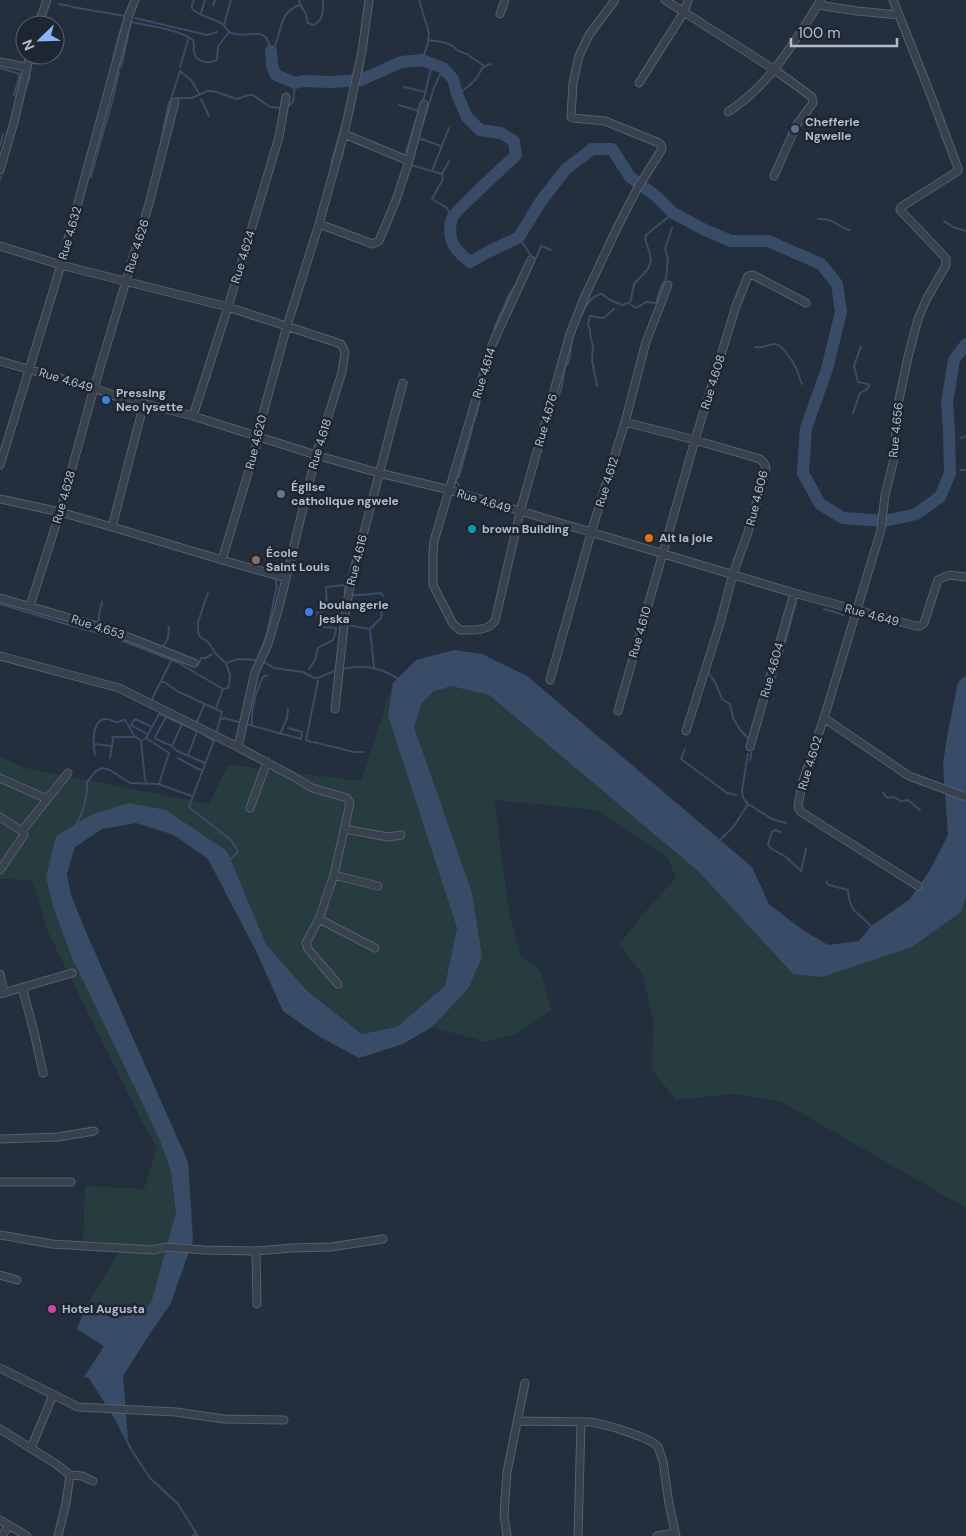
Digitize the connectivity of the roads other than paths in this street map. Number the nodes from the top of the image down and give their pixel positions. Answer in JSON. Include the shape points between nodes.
{"nodes":[{"id":1,"x":47,"y":0,"type":"edge"},
{"id":2,"x":135,"y":0,"type":"edge"},
{"id":3,"x":369,"y":0,"type":"edge"},
{"id":4,"x":505,"y":0,"type":"edge"},
{"id":5,"x":615,"y":0,"type":"edge"},
{"id":6,"x":665,"y":0,"type":"edge"},
{"id":7,"x":688,"y":0,"type":"edge"},
{"id":8,"x":893,"y":0,"type":"edge"},
{"id":9,"x":820,"y":2,"type":"edge"},
{"id":10,"x":684,"y":12,"type":"junction"},
{"id":11,"x":500,"y":14,"type":"dead end"},
{"id":12,"x":42,"y":15,"type":"edge"},
{"id":13,"x":899,"y":15,"type":"junction"},
{"id":14,"x":0,"y":62,"type":"edge"},
{"id":15,"x":26,"y":67,"type":"joint"},
{"id":16,"x":775,"y":70,"type":"junction"},
{"id":17,"x":639,"y":83,"type":"dead end"},
{"id":18,"x":286,"y":97,"type":"dead end"},
{"id":19,"x":175,"y":102,"type":"dead end"},
{"id":20,"x":424,"y":104,"type":"dead end"},
{"id":21,"x":728,"y":112,"type":"dead end"},
{"id":22,"x":344,"y":134,"type":"junction"},
{"id":23,"x":409,"y":161,"type":"junction"},
{"id":24,"x":0,"y":170,"type":"edge"},
{"id":25,"x":774,"y":176,"type":"dead end"},
{"id":26,"x":319,"y":224,"type":"junction"},
{"id":27,"x":0,"y":246,"type":"edge"},
{"id":28,"x":531,"y":260,"type":"dead end"},
{"id":29,"x":61,"y":265,"type":"junction"},
{"id":30,"x":126,"y":281,"type":"junction"},
{"id":31,"x":668,"y":285,"type":"dead end"},
{"id":32,"x":806,"y":303,"type":"dead end"},
{"id":33,"x":228,"y":307,"type":"junction"},
{"id":34,"x":287,"y":326,"type":"junction"},
{"id":35,"x":0,"y":361,"type":"edge"},
{"id":36,"x":29,"y":369,"type":"junction"},
{"id":37,"x":403,"y":383,"type":"dead end"},
{"id":38,"x":94,"y":388,"type":"junction"},
{"id":39,"x":144,"y":403,"type":"junction"},
{"id":40,"x":194,"y":416,"type":"junction"},
{"id":41,"x":625,"y":422,"type":"junction"},
{"id":42,"x":258,"y":438,"type":"junction"},
{"id":43,"x":695,"y":440,"type":"junction"},
{"id":44,"x":316,"y":456,"type":"junction"},
{"id":45,"x":0,"y":465,"type":"edge"},
{"id":46,"x":380,"y":473,"type":"junction"},
{"id":47,"x":450,"y":490,"type":"junction"},
{"id":48,"x":0,"y":499,"type":"edge"},
{"id":49,"x":60,"y":512,"type":"junction"},
{"id":50,"x":520,"y":512,"type":"junction"},
{"id":51,"x":112,"y":527,"type":"junction"},
{"id":52,"x":591,"y":533,"type":"junction"},
{"id":53,"x":663,"y":553,"type":"junction"},
{"id":54,"x":222,"y":560,"type":"junction"},
{"id":55,"x":733,"y":574,"type":"junction"},
{"id":56,"x":966,"y":577,"type":"edge"},
{"id":57,"x":286,"y":578,"type":"junction"},
{"id":58,"x":794,"y":593,"type":"junction"},
{"id":59,"x":0,"y":598,"type":"edge"},
{"id":60,"x":30,"y":606,"type":"junction"},
{"id":61,"x":857,"y":611,"type":"junction"},
{"id":62,"x":0,"y":656,"type":"edge"},
{"id":63,"x":194,"y":663,"type":"dead end"},
{"id":64,"x":550,"y":680,"type":"dead end"},
{"id":65,"x":336,"y":709,"type":"dead end"},
{"id":66,"x":618,"y":711,"type":"dead end"},
{"id":67,"x":824,"y":718,"type":"junction"},
{"id":68,"x":686,"y":731,"type":"dead end"},
{"id":69,"x":238,"y":747,"type":"junction"},
{"id":70,"x":750,"y":747,"type":"dead end"},
{"id":71,"x":267,"y":762,"type":"junction"},
{"id":72,"x":68,"y":772,"type":"dead end"},
{"id":73,"x":0,"y":778,"type":"edge"},
{"id":74,"x":966,"y":797,"type":"edge"},
{"id":75,"x":47,"y":799,"type":"junction"},
{"id":76,"x":250,"y":808,"type":"dead end"},
{"id":77,"x":0,"y":817,"type":"edge"},
{"id":78,"x":345,"y":829,"type":"junction"},
{"id":79,"x":22,"y":831,"type":"junction"},
{"id":80,"x":401,"y":835,"type":"dead end"},
{"id":81,"x":0,"y":870,"type":"edge"},
{"id":82,"x":334,"y":875,"type":"junction"},
{"id":83,"x":378,"y":886,"type":"dead end"},
{"id":84,"x":918,"y":886,"type":"dead end"},
{"id":85,"x":319,"y":919,"type":"junction"},
{"id":86,"x":375,"y":948,"type":"dead end"},
{"id":87,"x":72,"y":973,"type":"dead end"},
{"id":88,"x":0,"y":974,"type":"edge"},
{"id":89,"x":338,"y":984,"type":"dead end"},
{"id":90,"x":22,"y":987,"type":"junction"},
{"id":91,"x":2,"y":993,"type":"edge"},
{"id":92,"x":43,"y":1072,"type":"dead end"},
{"id":93,"x":94,"y":1131,"type":"dead end"},
{"id":94,"x":0,"y":1139,"type":"edge"},
{"id":95,"x":0,"y":1182,"type":"edge"},
{"id":96,"x":71,"y":1182,"type":"dead end"},
{"id":97,"x":0,"y":1235,"type":"edge"},
{"id":98,"x":383,"y":1238,"type":"dead end"},
{"id":99,"x":256,"y":1252,"type":"junction"},
{"id":100,"x":0,"y":1275,"type":"edge"},
{"id":101,"x":17,"y":1280,"type":"dead end"},
{"id":102,"x":257,"y":1304,"type":"dead end"},
{"id":103,"x":0,"y":1368,"type":"edge"},
{"id":104,"x":525,"y":1383,"type":"dead end"},
{"id":105,"x":53,"y":1395,"type":"junction"},
{"id":106,"x":284,"y":1420,"type":"dead end"},
{"id":107,"x":518,"y":1421,"type":"junction"},
{"id":108,"x":581,"y":1422,"type":"junction"},
{"id":109,"x":0,"y":1428,"type":"edge"},
{"id":110,"x":31,"y":1448,"type":"junction"},
{"id":111,"x":70,"y":1475,"type":"junction"},
{"id":112,"x":93,"y":1481,"type":"dead end"},
{"id":113,"x":0,"y":1520,"type":"edge"},
{"id":114,"x":8,"y":1525,"type":"junction"},
{"id":115,"x":676,"y":1534,"type":"edge"},
{"id":116,"x":2,"y":1536,"type":"edge"},
{"id":117,"x":26,"y":1536,"type":"edge"},
{"id":118,"x":58,"y":1536,"type":"edge"},
{"id":119,"x":507,"y":1536,"type":"edge"},
{"id":120,"x":578,"y":1536,"type":"edge"},
{"id":121,"x":657,"y":1536,"type":"edge"}],
"edges":[{"from":1,"to":12,"type":"street"},
{"from":2,"to":29,"type":"street","name":"Rue 4.632"},
{"from":3,"to":22,"type":"street","name":"Rue 4.620","via":[[362,52]]},
{"from":4,"to":11,"type":"street"},
{"from":5,"to":50,"type":"street","name":"Rue 4.676","via":[[589,35],[579,56],[571,116],[605,121],[659,143],[662,149],[637,189],[584,296],[570,334]]},
{"from":6,"to":10,"type":"street"},
{"from":7,"to":10,"type":"street"},
{"from":8,"to":13,"type":"street"},
{"from":9,"to":13,"type":"street","via":[[857,11]]},
{"from":9,"to":16,"type":"street"},
{"from":10,"to":16,"type":"street"},
{"from":10,"to":17,"type":"street"},
{"from":13,"to":61,"type":"street","name":"Rue 4.656","via":[[958,168],[956,173],[900,210],[942,254],[946,265],[920,313],[908,357],[897,409],[894,459],[881,530]]},
{"from":14,"to":15,"type":"street"},
{"from":15,"to":24,"type":"street"},
{"from":16,"to":21,"type":"street","via":[[745,101]]},
{"from":16,"to":25,"type":"street","via":[[814,100],[793,133]]},
{"from":18,"to":33,"type":"street","name":"Rue 4.624","via":[[279,137]]},
{"from":19,"to":30,"type":"street","name":"Rue 4.626"},
{"from":20,"to":23,"type":"street"},
{"from":22,"to":23,"type":"street"},
{"from":22,"to":26,"type":"street","name":"Rue 4.620"},
{"from":23,"to":26,"type":"street","via":[[377,243]]},
{"from":26,"to":34,"type":"street","name":"Rue 4.620"},
{"from":27,"to":29,"type":"street","name":"Rue 4.618"},
{"from":28,"to":47,"type":"street","name":"Rue 4.614","via":[[492,346]]},
{"from":29,"to":30,"type":"street","name":"Rue 4.618"},
{"from":29,"to":36,"type":"street","name":"Rue 4.632"},
{"from":30,"to":33,"type":"street","name":"Rue 4.618"},
{"from":30,"to":38,"type":"street","name":"Rue 4.626"},
{"from":31,"to":41,"type":"street","name":"Rue 4.612","via":[[646,342]]},
{"from":32,"to":43,"type":"street","name":"Rue 4.608","via":[[753,275],[748,276]]},
{"from":33,"to":34,"type":"street","name":"Rue 4.618"},
{"from":33,"to":40,"type":"street","name":"Rue 4.624"},
{"from":34,"to":42,"type":"street","name":"Rue 4.620"},
{"from":34,"to":44,"type":"street","name":"Rue 4.618","via":[[341,344],[345,352],[340,380]]},
{"from":35,"to":36,"type":"street","name":"Rue 4.649"},
{"from":36,"to":38,"type":"street","name":"Rue 4.649"},
{"from":36,"to":45,"type":"street","name":"Rue 4.632"},
{"from":37,"to":46,"type":"street","name":"Rue 4.616"},
{"from":38,"to":39,"type":"street","name":"Rue 4.649"},
{"from":38,"to":49,"type":"street","name":"Rue 4.628"},
{"from":39,"to":40,"type":"street","name":"Rue 4.649"},
{"from":39,"to":51,"type":"street"},
{"from":40,"to":42,"type":"street","name":"Rue 4.649"},
{"from":41,"to":43,"type":"street"},
{"from":41,"to":52,"type":"street","name":"Rue 4.612"},
{"from":42,"to":44,"type":"street","name":"Rue 4.649"},
{"from":42,"to":54,"type":"street","name":"Rue 4.620"},
{"from":43,"to":53,"type":"street","name":"Rue 4.608"},
{"from":43,"to":55,"type":"street","name":"Rue 4.606","via":[[760,459],[766,468]]},
{"from":44,"to":46,"type":"street","name":"Rue 4.649"},
{"from":44,"to":57,"type":"street","name":"Rue 4.618"},
{"from":46,"to":47,"type":"street","name":"Rue 4.649"},
{"from":46,"to":65,"type":"street","name":"Rue 4.616","via":[[346,607]]},
{"from":47,"to":50,"type":"street","name":"Rue 4.649"},
{"from":47,"to":50,"type":"street","name":"Rue 4.676","via":[[434,541],[432,576],[435,591],[453,624],[460,630],[485,629],[494,621]]},
{"from":48,"to":49,"type":"street"},
{"from":49,"to":51,"type":"street"},
{"from":49,"to":60,"type":"street","name":"Rue 4.628"},
{"from":50,"to":52,"type":"street","name":"Rue 4.649"},
{"from":51,"to":54,"type":"street"},
{"from":52,"to":53,"type":"street","name":"Rue 4.649"},
{"from":52,"to":64,"type":"street","name":"Rue 4.612"},
{"from":53,"to":55,"type":"street","name":"Rue 4.649"},
{"from":53,"to":66,"type":"street","name":"Rue 4.610"},
{"from":54,"to":57,"type":"street"},
{"from":55,"to":58,"type":"street","name":"Rue 4.649"},
{"from":55,"to":68,"type":"street"},
{"from":56,"to":61,"type":"street","name":"Rue 4.649","via":[[949,576],[938,580],[924,623],[920,626]]},
{"from":57,"to":69,"type":"street","name":"Rue 4.618","via":[[268,644],[255,672]]},
{"from":58,"to":61,"type":"street","name":"Rue 4.649"},
{"from":58,"to":70,"type":"street","name":"Rue 4.604"},
{"from":59,"to":60,"type":"street","name":"Rue 4.653"},
{"from":60,"to":63,"type":"street","name":"Rue 4.653","via":[[108,629]]},
{"from":61,"to":67,"type":"street","name":"Rue 4.602"},
{"from":62,"to":69,"type":"street","via":[[119,688]]},
{"from":67,"to":74,"type":"street","via":[[909,776]]},
{"from":67,"to":84,"type":"street","name":"Rue 4.602","via":[[802,784],[799,810]]},
{"from":69,"to":71,"type":"street"},
{"from":71,"to":76,"type":"street"},
{"from":71,"to":78,"type":"street","via":[[312,788],[347,798],[350,803]]},
{"from":72,"to":75,"type":"street"},
{"from":73,"to":75,"type":"street"},
{"from":75,"to":79,"type":"street"},
{"from":77,"to":79,"type":"street"},
{"from":78,"to":80,"type":"street","via":[[388,837]]},
{"from":78,"to":82,"type":"street"},
{"from":79,"to":81,"type":"street","via":[[24,835]]},
{"from":82,"to":83,"type":"street"},
{"from":82,"to":85,"type":"street"},
{"from":85,"to":86,"type":"street"},
{"from":85,"to":89,"type":"street","via":[[306,946]]},
{"from":87,"to":90,"type":"street"},
{"from":88,"to":91,"type":"street"},
{"from":90,"to":91,"type":"street"},
{"from":90,"to":92,"type":"street"},
{"from":93,"to":94,"type":"street","via":[[58,1137]]},
{"from":95,"to":96,"type":"street"},
{"from":97,"to":99,"type":"street","via":[[52,1244]]},
{"from":98,"to":99,"type":"street","via":[[331,1247]]},
{"from":99,"to":102,"type":"street"},
{"from":100,"to":101,"type":"street"},
{"from":103,"to":105,"type":"street"},
{"from":104,"to":107,"type":"street"},
{"from":105,"to":106,"type":"street","via":[[78,1406],[176,1412],[224,1419]]},
{"from":105,"to":110,"type":"street"},
{"from":107,"to":108,"type":"street"},
{"from":107,"to":119,"type":"street","via":[[507,1472],[504,1505]]},
{"from":108,"to":115,"type":"street","via":[[616,1428],[658,1447]]},
{"from":108,"to":120,"type":"street"},
{"from":109,"to":110,"type":"street"},
{"from":110,"to":111,"type":"street"},
{"from":111,"to":112,"type":"street"},
{"from":111,"to":118,"type":"street"},
{"from":113,"to":114,"type":"street"},
{"from":114,"to":116,"type":"street"},
{"from":114,"to":117,"type":"street"},
{"from":115,"to":121,"type":"street"}]}
